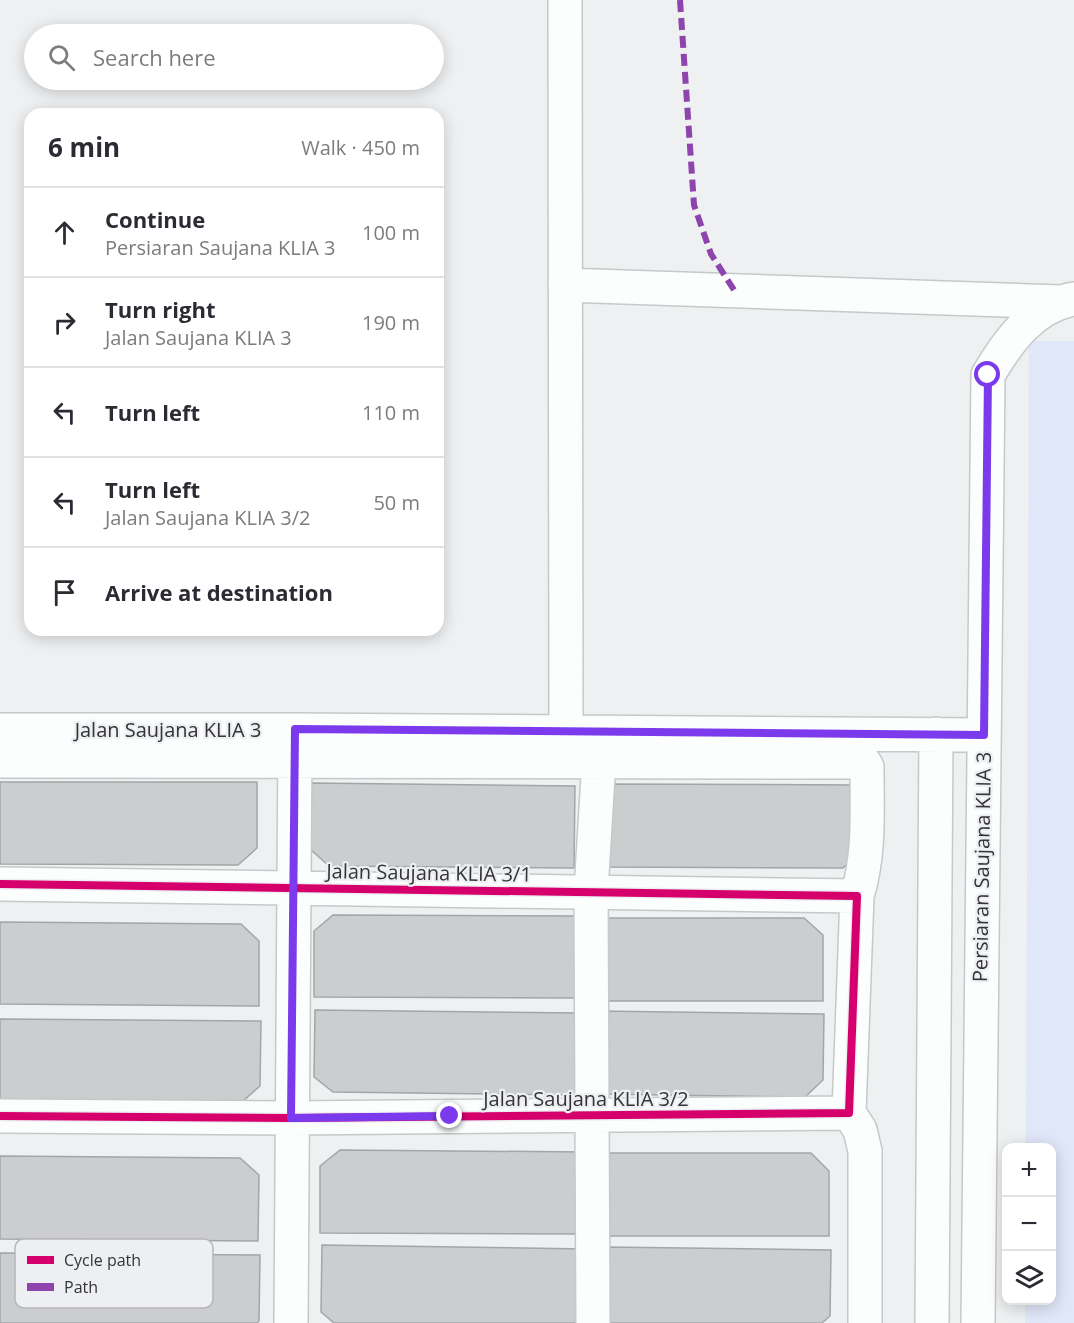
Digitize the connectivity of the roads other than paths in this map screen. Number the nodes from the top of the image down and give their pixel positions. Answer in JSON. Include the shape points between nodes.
{"nodes":[{"id":1,"x":565,"y":0,"type":"edge"},
{"id":2,"x":565,"y":285,"type":"junction"},
{"id":3,"x":1067,"y":300,"type":"edge"},
{"id":4,"x":0,"y":730,"type":"edge"},
{"id":5,"x":566,"y":732,"type":"junction"},
{"id":6,"x":936,"y":734,"type":"junction"},
{"id":7,"x":984,"y":735,"type":"junction"},
{"id":8,"x":295,"y":745,"type":"junction"},
{"id":9,"x":599,"y":760,"type":"junction"},
{"id":10,"x":0,"y":761,"type":"edge"},
{"id":11,"x":0,"y":884,"type":"edge"},
{"id":12,"x":294,"y":888,"type":"junction"},
{"id":13,"x":591,"y":891,"type":"junction"},
{"id":14,"x":857,"y":896,"type":"junction"},
{"id":15,"x":849,"y":1113,"type":"junction"},
{"id":16,"x":592,"y":1115,"type":"junction"},
{"id":17,"x":0,"y":1116,"type":"edge"},
{"id":18,"x":291,"y":1118,"type":"junction"},
{"id":19,"x":291,"y":1323,"type":"edge"},
{"id":20,"x":594,"y":1323,"type":"edge"},
{"id":21,"x":865,"y":1323,"type":"edge"},
{"id":22,"x":932,"y":1323,"type":"edge"},
{"id":23,"x":978,"y":1323,"type":"edge"}],
"edges":[{"from":1,"to":2,"type":"street"},
{"from":2,"to":3,"type":"street"},
{"from":2,"to":5,"type":"street"},
{"from":3,"to":7,"type":"street","name":"Persiaran Saujana KLIA 3","via":[[1014,334],[988,375]]},
{"from":4,"to":8,"type":"street","name":"Jalan Saujana KLIA 3"},
{"from":5,"to":6,"type":"street","name":"Jalan Saujana KLIA 3"},
{"from":5,"to":8,"type":"street","name":"Jalan Saujana KLIA 3"},
{"from":6,"to":7,"type":"street","name":"Jalan Saujana KLIA 3"},
{"from":6,"to":22,"type":"street"},
{"from":7,"to":23,"type":"street","name":"Persiaran Saujana KLIA 3"},
{"from":8,"to":9,"type":"street"},
{"from":8,"to":10,"type":"street"},
{"from":8,"to":12,"type":"street"},
{"from":9,"to":13,"type":"street"},
{"from":9,"to":14,"type":"street","via":[[864,762],[866,851]]},
{"from":11,"to":12,"type":"street","name":"Jalan Saujana KLIA 3/1"},
{"from":12,"to":13,"type":"street","name":"Jalan Saujana KLIA 3/1"},
{"from":12,"to":18,"type":"street"},
{"from":13,"to":14,"type":"street","name":"Jalan Saujana KLIA 3/1"},
{"from":13,"to":16,"type":"street"},
{"from":14,"to":15,"type":"street"},
{"from":15,"to":16,"type":"street","name":"Jalan Saujana KLIA 3/2"},
{"from":15,"to":21,"type":"street","via":[[860,1130],[866,1151]]},
{"from":16,"to":18,"type":"street","name":"Jalan Saujana KLIA 3/2"},
{"from":16,"to":20,"type":"street"},
{"from":17,"to":18,"type":"street","name":"Jalan Saujana KLIA 3/2"},
{"from":18,"to":19,"type":"street"}]}
